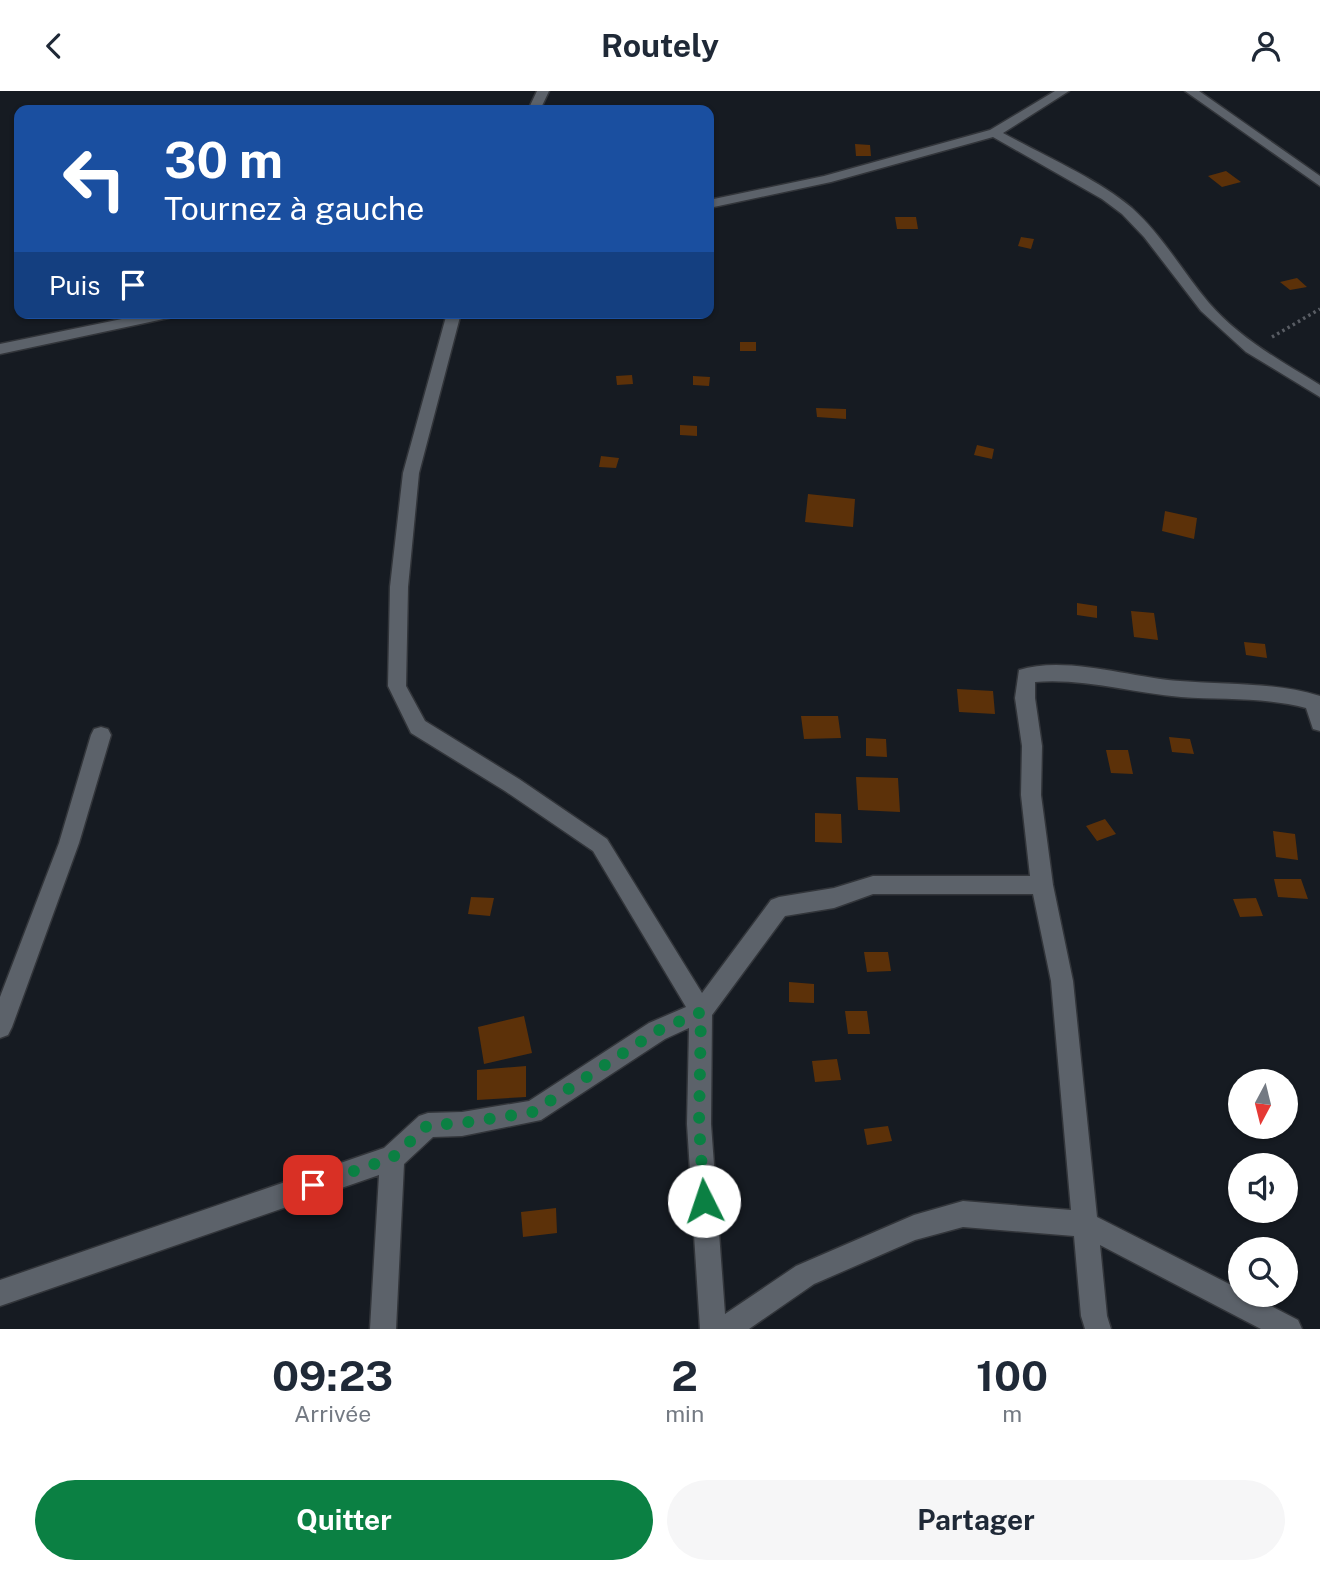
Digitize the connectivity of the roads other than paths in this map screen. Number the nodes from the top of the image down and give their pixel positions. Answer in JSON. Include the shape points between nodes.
{"nodes":[{"id":1,"x":1063,"y":91,"type":"edge"},
{"id":2,"x":1191,"y":91,"type":"edge"},
{"id":3,"x":994,"y":134,"type":"junction"},
{"id":4,"x":1320,"y":182,"type":"edge"},
{"id":5,"x":714,"y":203,"type":"edge"},
{"id":6,"x":144,"y":319,"type":"edge"},
{"id":7,"x":452,"y":319,"type":"edge"},
{"id":8,"x":0,"y":349,"type":"edge"},
{"id":9,"x":1320,"y":392,"type":"edge"},
{"id":10,"x":1317,"y":703,"type":"edge"},
{"id":11,"x":1320,"y":723,"type":"edge"},
{"id":12,"x":101,"y":736,"type":"dead end"},
{"id":13,"x":1042,"y":885,"type":"junction"},
{"id":14,"x":701,"y":1012,"type":"junction"},
{"id":15,"x":0,"y":1027,"type":"edge"},
{"id":16,"x":392,"y":1158,"type":"junction"},
{"id":17,"x":1085,"y":1224,"type":"junction"},
{"id":18,"x":0,"y":1293,"type":"edge"},
{"id":19,"x":383,"y":1329,"type":"edge"},
{"id":20,"x":713,"y":1329,"type":"edge"},
{"id":21,"x":726,"y":1329,"type":"edge"},
{"id":22,"x":1098,"y":1329,"type":"edge"},
{"id":23,"x":1289,"y":1329,"type":"edge"}],
"edges":[{"from":1,"to":3,"type":"street"},
{"from":2,"to":4,"type":"street"},
{"from":3,"to":5,"type":"street","via":[[826,179]]},
{"from":3,"to":9,"type":"street","via":[[1127,211],[1206,308],[1251,349]]},
{"from":6,"to":8,"type":"street"},
{"from":7,"to":14,"type":"street","via":[[411,473],[399,587],[397,686],[418,727],[600,845]]},
{"from":10,"to":11,"type":"street"},
{"from":10,"to":13,"type":"street","via":[[1263,691],[1180,689],[1055,671],[1026,675],[1031,795]]},
{"from":12,"to":15,"type":"street","via":[[69,843]]},
{"from":13,"to":14,"type":"street","via":[[873,885],[834,898],[779,907]]},
{"from":13,"to":17,"type":"street","via":[[1062,981]]},
{"from":14,"to":16,"type":"street","via":[[657,1031],[533,1112],[428,1125]]},
{"from":14,"to":20,"type":"street","via":[[699,1124]]},
{"from":16,"to":18,"type":"street"},
{"from":16,"to":19,"type":"street"},
{"from":17,"to":21,"type":"street","via":[[963,1214],[914,1228],[805,1275]]},
{"from":17,"to":22,"type":"street"},
{"from":17,"to":23,"type":"street"}]}
